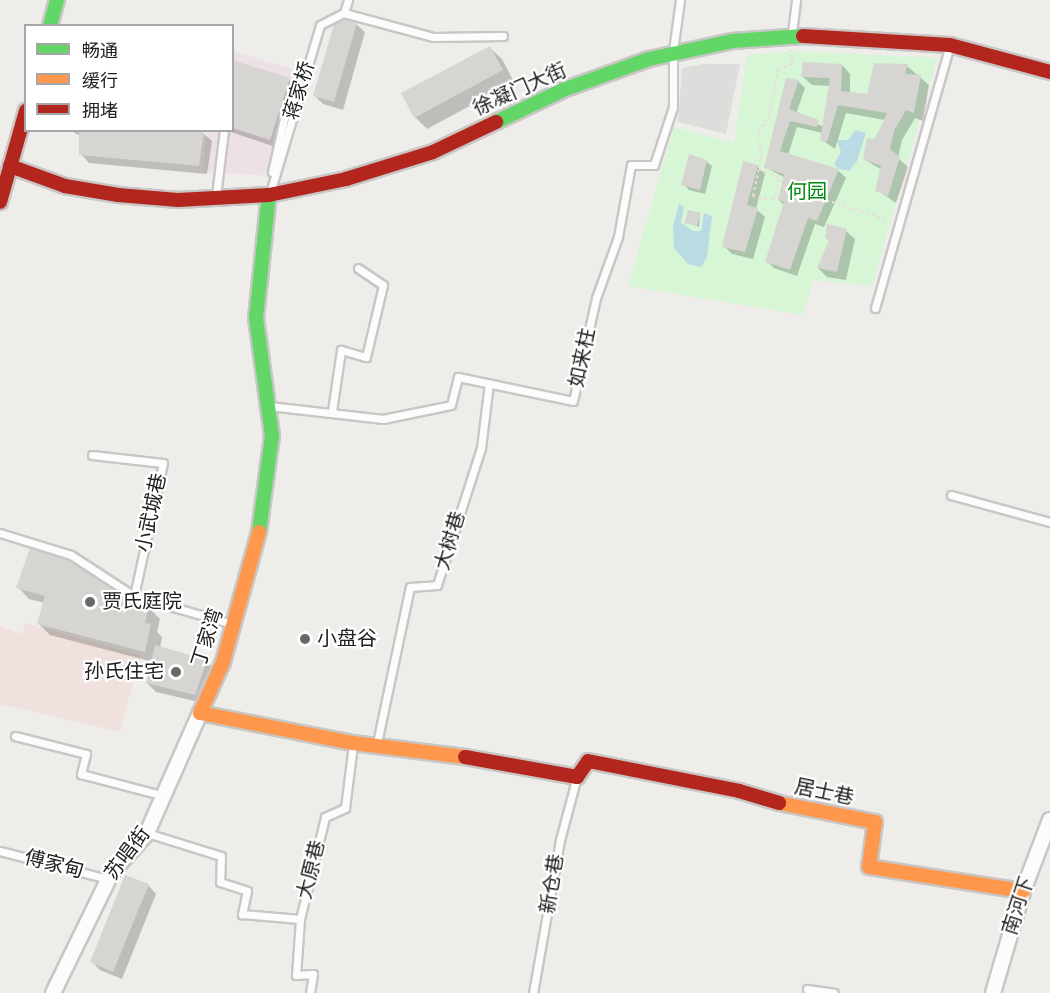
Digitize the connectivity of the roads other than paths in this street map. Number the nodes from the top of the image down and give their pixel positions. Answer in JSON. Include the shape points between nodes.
{"nodes":[{"id":1,"x":57,"y":0,"type":"edge"},
{"id":2,"x":348,"y":0,"type":"edge"},
{"id":3,"x":680,"y":0,"type":"edge"},
{"id":4,"x":796,"y":0,"type":"edge"},
{"id":5,"x":344,"y":13,"type":"junction"},
{"id":6,"x":51,"y":24,"type":"edge"},
{"id":7,"x":791,"y":35,"type":"junction"},
{"id":8,"x":503,"y":36,"type":"dead end"},
{"id":9,"x":950,"y":45,"type":"junction"},
{"id":10,"x":673,"y":51,"type":"junction"},
{"id":11,"x":1050,"y":72,"type":"edge"},
{"id":12,"x":285,"y":114,"type":"dead end"},
{"id":13,"x":24,"y":116,"type":"edge"},
{"id":14,"x":224,"y":132,"type":"edge"},
{"id":15,"x":5,"y":164,"type":"edge"},
{"id":16,"x":269,"y":195,"type":"junction"},
{"id":17,"x":216,"y":199,"type":"junction"},
{"id":18,"x":0,"y":202,"type":"edge"},
{"id":19,"x":358,"y":268,"type":"dead end"},
{"id":20,"x":875,"y":308,"type":"dead end"},
{"id":21,"x":489,"y":383,"type":"junction"},
{"id":22,"x":268,"y":406,"type":"junction"},
{"id":23,"x":332,"y":411,"type":"junction"},
{"id":24,"x":93,"y":455,"type":"dead end"},
{"id":25,"x":951,"y":495,"type":"dead end"},
{"id":26,"x":1050,"y":522,"type":"edge"},
{"id":27,"x":0,"y":533,"type":"edge"},
{"id":28,"x":134,"y":596,"type":"junction"},
{"id":29,"x":234,"y":624,"type":"junction"},
{"id":30,"x":200,"y":713,"type":"junction"},
{"id":31,"x":15,"y":736,"type":"dead end"},
{"id":32,"x":353,"y":743,"type":"junction"},
{"id":33,"x":376,"y":745,"type":"junction"},
{"id":34,"x":577,"y":777,"type":"junction"},
{"id":35,"x":164,"y":796,"type":"junction"},
{"id":36,"x":1050,"y":820,"type":"edge"},
{"id":37,"x":147,"y":833,"type":"junction"},
{"id":38,"x":0,"y":851,"type":"edge"},
{"id":39,"x":108,"y":879,"type":"junction"},
{"id":40,"x":1023,"y":891,"type":"junction"},
{"id":41,"x":300,"y":919,"type":"junction"},
{"id":42,"x":807,"y":989,"type":"dead end"},
{"id":43,"x":53,"y":993,"type":"edge"},
{"id":44,"x":310,"y":993,"type":"edge"},
{"id":45,"x":533,"y":993,"type":"edge"},
{"id":46,"x":834,"y":993,"type":"edge"},
{"id":47,"x":993,"y":993,"type":"edge"}],
"edges":[{"from":1,"to":6,"type":"street"},
{"from":2,"to":5,"type":"lane"},
{"from":3,"to":10,"type":"lane"},
{"from":4,"to":7,"type":"lane"},
{"from":5,"to":8,"type":"lane","via":[[433,37]]},
{"from":5,"to":16,"type":"lane","name":"蒋家桥","via":[[320,26]]},
{"from":7,"to":9,"type":"street","name":"徐凝门大街"},
{"from":7,"to":10,"type":"street","name":"徐凝门大街"},
{"from":9,"to":11,"type":"street","name":"徐凝门大街"},
{"from":9,"to":20,"type":"lane"},
{"from":10,"to":16,"type":"street","name":"徐凝门大街","via":[[563,90],[433,152],[346,179]]},
{"from":10,"to":21,"type":"lane","name":"如来柱","via":[[673,107],[654,165],[631,165],[618,237],[596,298],[573,401]]},
{"from":12,"to":16,"type":"lane"},
{"from":13,"to":15,"type":"street"},
{"from":14,"to":17,"type":"lane"},
{"from":15,"to":17,"type":"street","name":"徐凝门大街","via":[[65,186],[117,195]]},
{"from":15,"to":18,"type":"street"},
{"from":16,"to":17,"type":"street","name":"徐凝门大街"},
{"from":16,"to":22,"type":"street","name":"丁家湾","via":[[256,318]]},
{"from":19,"to":23,"type":"lane","via":[[383,285],[366,357],[341,351]]},
{"from":21,"to":23,"type":"lane","name":"如来柱","via":[[458,377],[451,405],[383,419]]},
{"from":21,"to":33,"type":"lane","name":"大树巷","via":[[481,448],[437,585],[410,587]]},
{"from":22,"to":23,"type":"lane","name":"如来柱"},
{"from":22,"to":29,"type":"street","name":"丁家湾","via":[[272,436],[258,542]]},
{"from":24,"to":28,"type":"lane","name":"小武城巷","via":[[163,463]]},
{"from":25,"to":26,"type":"lane"},
{"from":27,"to":28,"type":"lane","via":[[71,555]]},
{"from":28,"to":29,"type":"lane"},
{"from":29,"to":30,"type":"street","name":"丁家湾","via":[[223,662]]},
{"from":30,"to":32,"type":"street"},
{"from":30,"to":35,"type":"street","name":"苏唱街"},
{"from":31,"to":35,"type":"lane","via":[[86,754],[81,774]]},
{"from":32,"to":33,"type":"street"},
{"from":32,"to":41,"type":"lane","name":"大原巷","via":[[345,808],[325,817]]},
{"from":33,"to":34,"type":"street"},
{"from":34,"to":40,"type":"street","name":"居士巷","via":[[588,761],[740,791],[801,810],[875,822],[869,867]]},
{"from":34,"to":45,"type":"lane","name":"新仓巷","via":[[560,840]]},
{"from":35,"to":37,"type":"street","name":"苏唱街"},
{"from":36,"to":40,"type":"street","name":"南河下"},
{"from":37,"to":39,"type":"street","name":"苏唱街"},
{"from":37,"to":41,"type":"lane","via":[[221,856],[220,882],[247,891],[242,914]]},
{"from":38,"to":39,"type":"lane","name":"傅家甸"},
{"from":39,"to":43,"type":"street","name":"苏唱街"},
{"from":40,"to":47,"type":"street","name":"南河下"},
{"from":41,"to":44,"type":"lane","name":"大原巷","via":[[296,975],[313,974]]},
{"from":42,"to":46,"type":"lane"}]}
